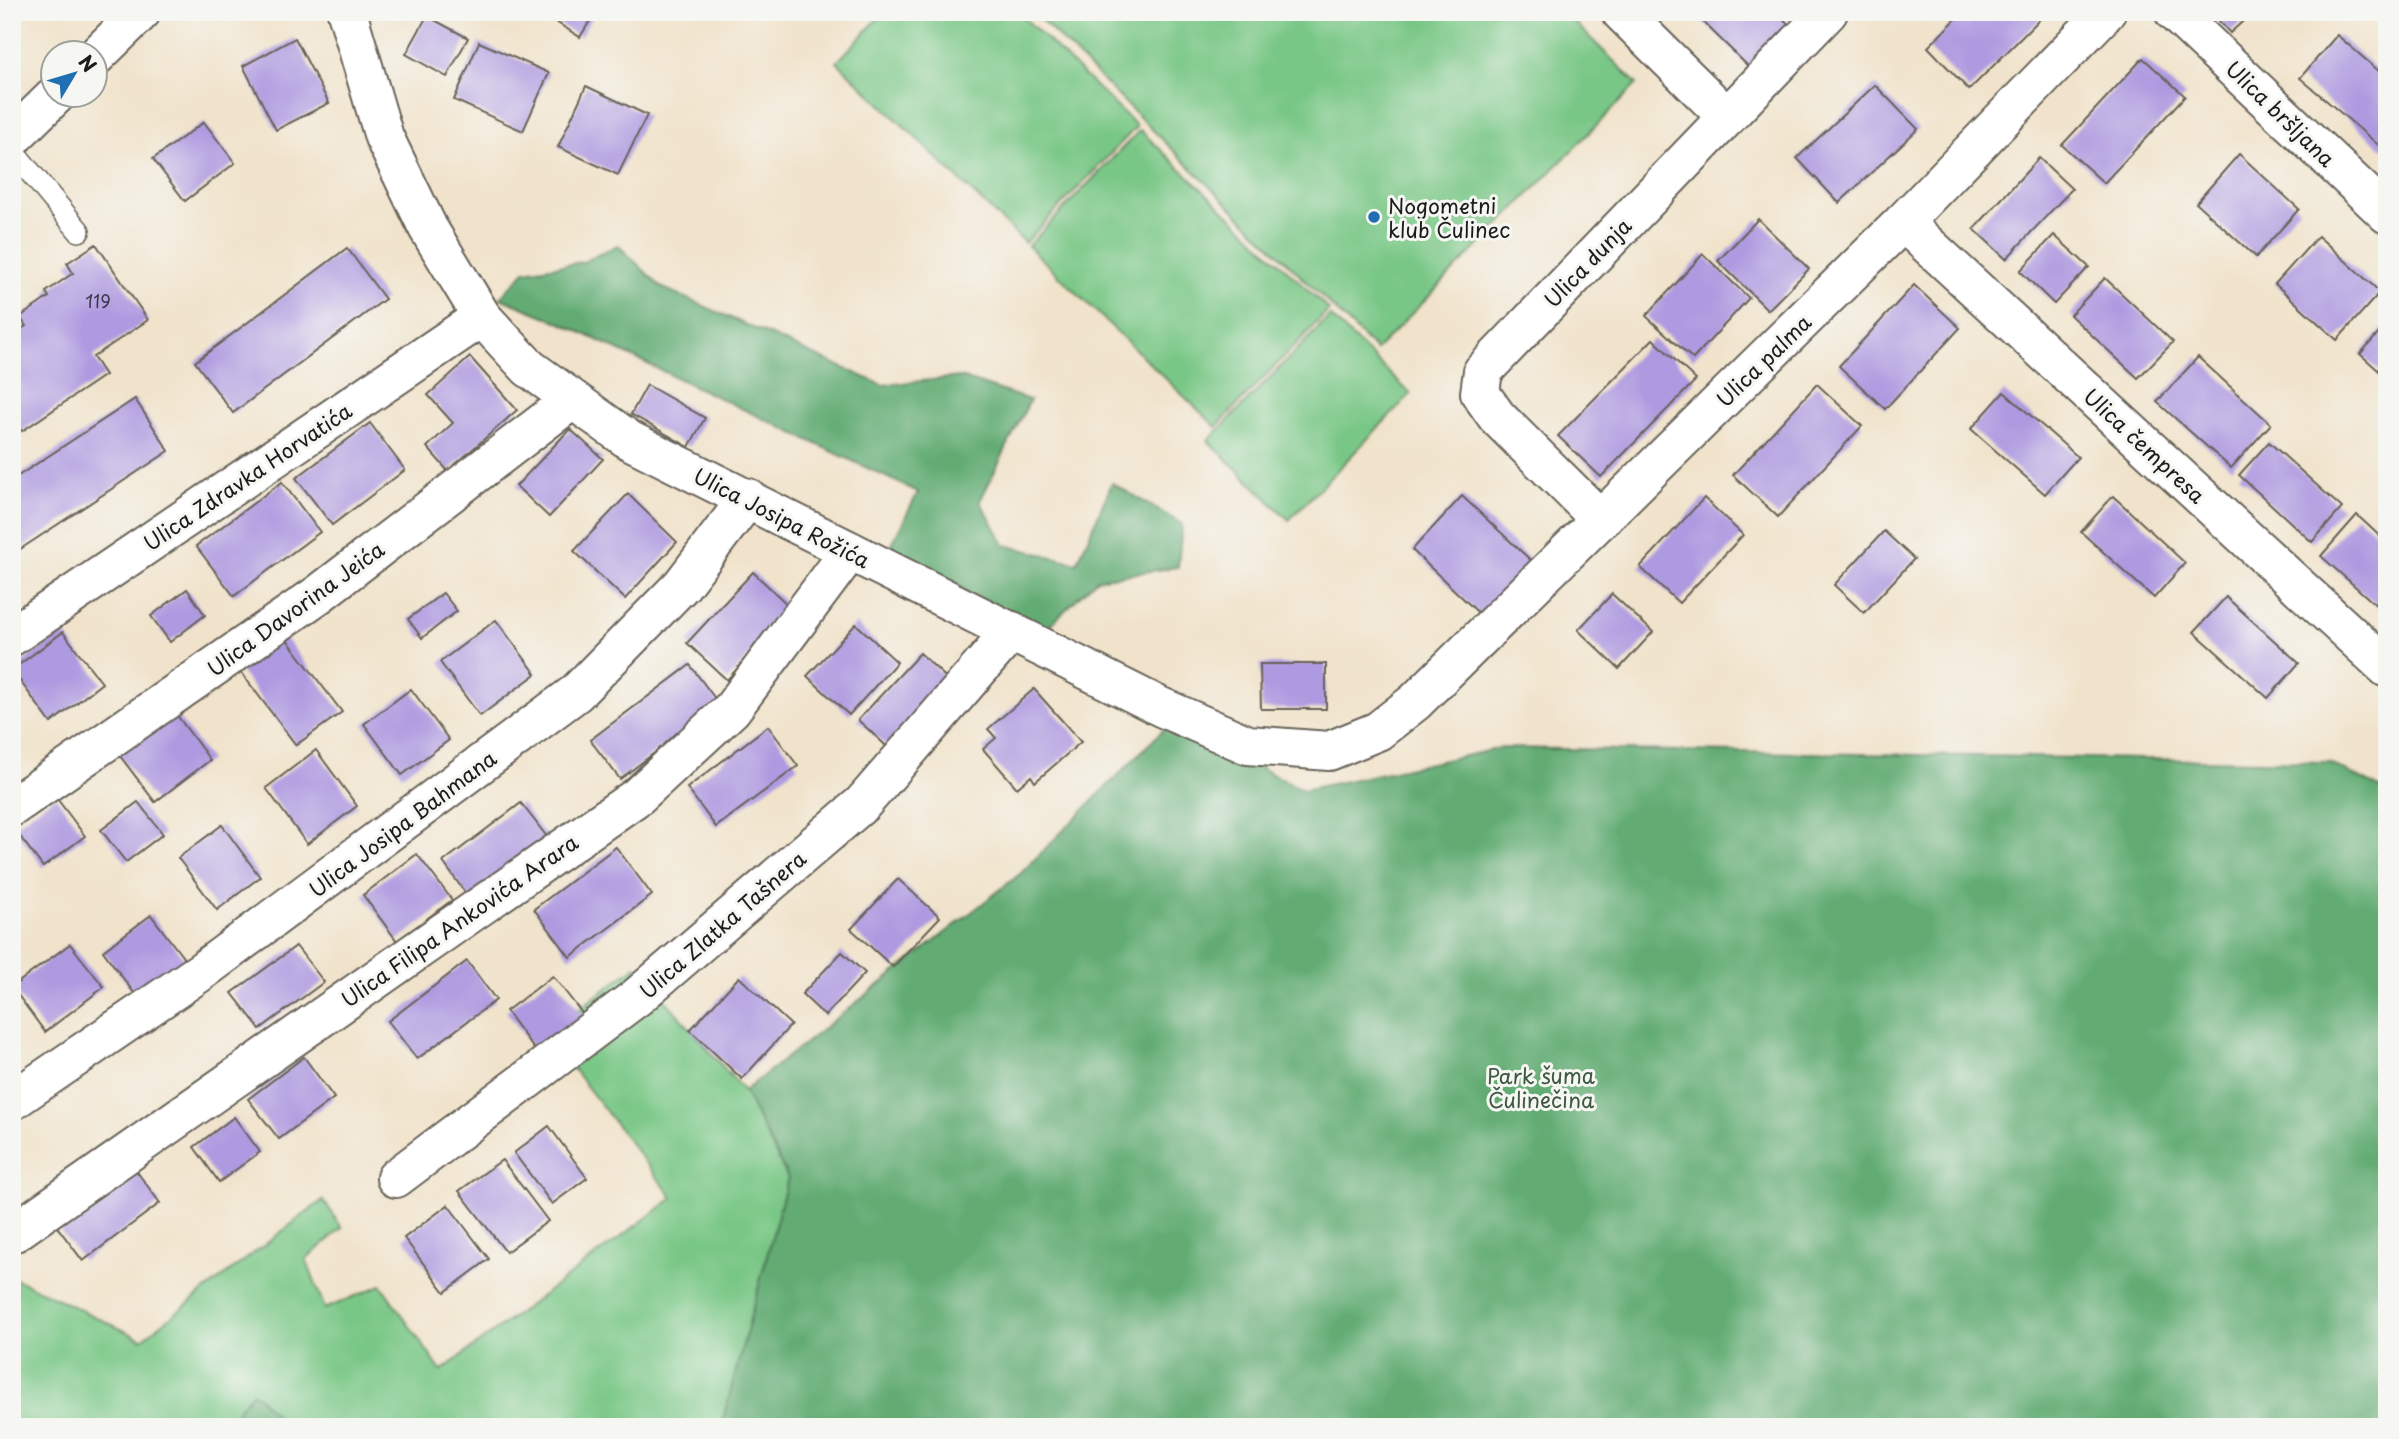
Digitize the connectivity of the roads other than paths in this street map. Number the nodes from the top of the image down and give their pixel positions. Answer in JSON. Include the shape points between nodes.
{"nodes":[{"id":1,"x":141,"y":12,"type":"edge"},
{"id":2,"x":347,"y":12,"type":"edge"},
{"id":3,"x":1621,"y":12,"type":"edge"},
{"id":4,"x":1828,"y":12,"type":"edge"},
{"id":5,"x":2174,"y":12,"type":"edge"},
{"id":6,"x":2101,"y":14,"type":"edge"},
{"id":7,"x":108,"y":44,"type":"edge"},
{"id":8,"x":43,"y":108,"type":"edge"},
{"id":9,"x":1726,"y":116,"type":"junction"},
{"id":10,"x":12,"y":138,"type":"edge"},
{"id":11,"x":12,"y":150,"type":"edge"},
{"id":12,"x":2387,"y":214,"type":"edge"},
{"id":13,"x":1903,"y":222,"type":"junction"},
{"id":14,"x":79,"y":231,"type":"dead end"},
{"id":15,"x":482,"y":317,"type":"junction"},
{"id":16,"x":572,"y":400,"type":"junction"},
{"id":17,"x":748,"y":498,"type":"junction"},
{"id":18,"x":1600,"y":519,"type":"junction"},
{"id":19,"x":850,"y":551,"type":"junction"},
{"id":20,"x":1012,"y":631,"type":"junction"},
{"id":21,"x":12,"y":636,"type":"edge"},
{"id":22,"x":2387,"y":668,"type":"edge"},
{"id":23,"x":1415,"y":702,"type":"joint"},
{"id":24,"x":12,"y":807,"type":"edge"},
{"id":25,"x":12,"y":1101,"type":"edge"},
{"id":26,"x":396,"y":1178,"type":"dead end"},
{"id":27,"x":15,"y":1233,"type":"dead end"}],
"edges":[{"from":1,"to":7,"type":"street"},
{"from":2,"to":15,"type":"street","name":"Ulica Josipa Rožića","via":[[384,136],[428,229]]},
{"from":3,"to":9,"type":"street"},
{"from":4,"to":9,"type":"street","name":"Ulica dunja"},
{"from":5,"to":12,"type":"street","name":"Ulica bršljana"},
{"from":6,"to":13,"type":"street","name":"Ulica palma"},
{"from":8,"to":10,"type":"street"},
{"from":9,"to":18,"type":"street","name":"Ulica dunja","via":[[1483,371],[1480,393],[1497,417]]},
{"from":11,"to":14,"type":"lane"},
{"from":13,"to":18,"type":"street","name":"Ulica palma"},
{"from":13,"to":22,"type":"street","name":"Ulica čempresa"},
{"from":15,"to":16,"type":"street","name":"Ulica Josipa Rožića","via":[[529,368]]},
{"from":15,"to":21,"type":"street","name":"Ulica Zdravka Horvatića"},
{"from":16,"to":17,"type":"street","name":"Ulica Josipa Rožića","via":[[629,440]]},
{"from":16,"to":24,"type":"street","name":"Ulica Davorina Jeića","via":[[319,594]]},
{"from":17,"to":19,"type":"street","name":"Ulica Josipa Rožića"},
{"from":17,"to":25,"type":"street","name":"Ulica Josipa Bahmana","via":[[682,585],[576,693],[202,971]]},
{"from":18,"to":23,"type":"street","name":"Ulica palma"},
{"from":19,"to":20,"type":"street","name":"Ulica Josipa Rožića"},
{"from":19,"to":27,"type":"street","name":"Ulica Filipa Ankovića Arara","via":[[732,709],[638,796]]},
{"from":20,"to":23,"type":"street","name":"Ulica Josipa Rožića","via":[[1161,707],[1248,745],[1329,751],[1378,731]]},
{"from":20,"to":26,"type":"street","name":"Ulica Zlatka Tašnera","via":[[862,804],[637,997]]}]}
